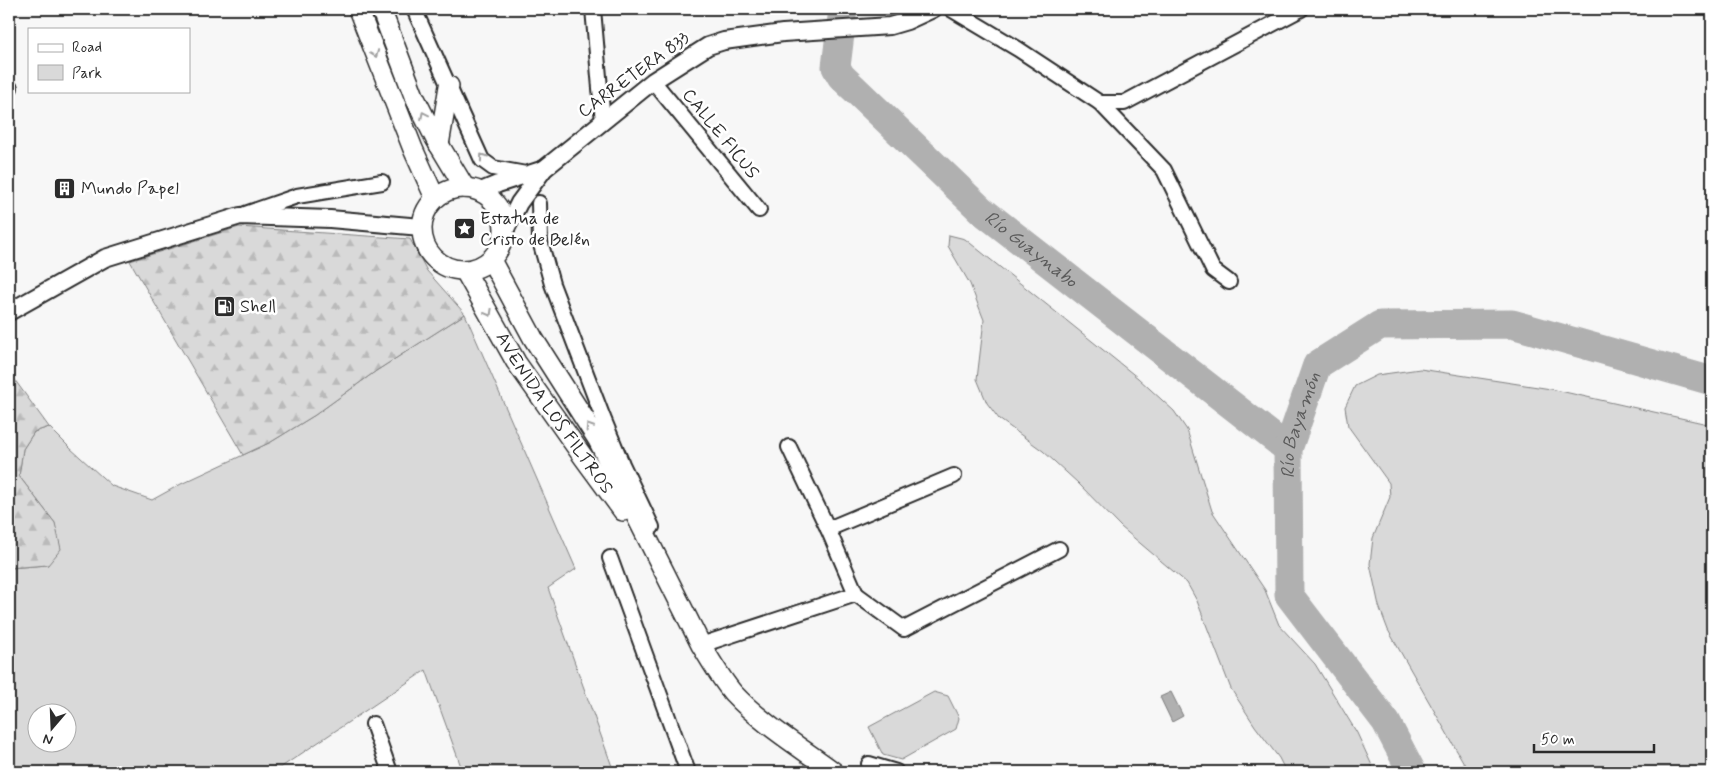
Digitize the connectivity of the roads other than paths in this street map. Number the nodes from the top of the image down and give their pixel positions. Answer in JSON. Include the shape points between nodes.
{"nodes":[{"id":1,"x":358,"y":9,"type":"edge"},
{"id":2,"x":381,"y":9,"type":"edge"},
{"id":3,"x":414,"y":9,"type":"edge"},
{"id":4,"x":593,"y":9,"type":"edge"},
{"id":5,"x":933,"y":9,"type":"edge"},
{"id":6,"x":951,"y":9,"type":"edge"},
{"id":7,"x":1301,"y":9,"type":"edge"},
{"id":8,"x":653,"y":81,"type":"junction"},
{"id":9,"x":449,"y":86,"type":"junction"},
{"id":10,"x":1100,"y":103,"type":"junction"},
{"id":11,"x":603,"y":122,"type":"junction"},
{"id":12,"x":439,"y":145,"type":"junction"},
{"id":13,"x":544,"y":169,"type":"junction"},
{"id":14,"x":526,"y":174,"type":"junction"},
{"id":15,"x":382,"y":182,"type":"dead end"},
{"id":16,"x":473,"y":190,"type":"junction"},
{"id":17,"x":435,"y":198,"type":"junction"},
{"id":18,"x":539,"y":203,"type":"dead end"},
{"id":19,"x":759,"y":210,"type":"dead end"},
{"id":20,"x":240,"y":216,"type":"junction"},
{"id":21,"x":421,"y":227,"type":"junction"},
{"id":22,"x":505,"y":231,"type":"junction"},
{"id":23,"x":491,"y":260,"type":"junction"},
{"id":24,"x":465,"y":271,"type":"junction"},
{"id":25,"x":1229,"y":282,"type":"dead end"},
{"id":26,"x":11,"y":307,"type":"edge"},
{"id":27,"x":789,"y":447,"type":"dead end"},
{"id":28,"x":954,"y":476,"type":"dead end"},
{"id":29,"x":828,"y":529,"type":"junction"},
{"id":30,"x":651,"y":548,"type":"junction"},
{"id":31,"x":1059,"y":549,"type":"dead end"},
{"id":32,"x":610,"y":558,"type":"dead end"},
{"id":33,"x":856,"y":594,"type":"junction"},
{"id":34,"x":701,"y":646,"type":"junction"},
{"id":35,"x":373,"y":724,"type":"dead end"},
{"id":36,"x":869,"y":764,"type":"dead end"},
{"id":37,"x":390,"y":772,"type":"edge"},
{"id":38,"x":688,"y":772,"type":"edge"},
{"id":39,"x":834,"y":772,"type":"edge"},
{"id":40,"x":896,"y":772,"type":"edge"}],
"edges":[{"from":1,"to":17,"type":"main road","one_way":true},
{"from":12,"to":2,"type":"main road","one_way":true,"via":[[414,96]]},
{"from":3,"to":9,"type":"street"},
{"from":4,"to":11,"type":"street"},
{"from":5,"to":8,"type":"street","name":"CARRETERA 833","via":[[890,26],[783,33],[724,41],[708,46]]},
{"from":6,"to":10,"type":"street"},
{"from":7,"to":10,"type":"street","via":[[1124,104]]},
{"from":8,"to":11,"type":"street","name":"CARRETERA 833"},
{"from":8,"to":19,"type":"street","name":"CALLE FICUS"},
{"from":9,"to":12,"type":"main road"},
{"from":14,"to":9,"type":"street","one_way":true,"via":[[493,168],[482,160]]},
{"from":10,"to":25,"type":"street","via":[[1164,170],[1213,270]]},
{"from":11,"to":13,"type":"street","name":"CARRETERA 833"},
{"from":12,"to":16,"type":"main road"},
{"from":13,"to":14,"type":"street","name":"CARRETERA 833"},
{"from":13,"to":22,"type":"street","name":"CARRETERA 833","via":[[519,204]]},
{"from":14,"to":16,"type":"street","name":"CARRETERA 833"},
{"from":15,"to":20,"type":"street","via":[[296,196]]},
{"from":16,"to":17,"type":"main road","via":[[449,190]]},
{"from":16,"to":22,"type":"main road","via":[[494,201],[502,215]]},
{"from":17,"to":21,"type":"main road","via":[[425,211]]},
{"from":18,"to":30,"type":"street","via":[[540,241],[552,284],[607,427],[653,529]]},
{"from":20,"to":21,"type":"street"},
{"from":20,"to":26,"type":"street","via":[[105,258]]},
{"from":21,"to":24,"type":"main road","via":[[424,243],[432,257],[445,267]]},
{"from":22,"to":23,"type":"main road","via":[[501,247]]},
{"from":23,"to":24,"type":"main road"},
{"from":30,"to":23,"type":"main road","name":"AVENIDA LOS FILTROS","one_way":true,"via":[[598,440],[533,338]]},
{"from":24,"to":30,"type":"main road","name":"AVENIDA LOS FILTROS","one_way":true,"via":[[516,362]]},
{"from":27,"to":29,"type":"street"},
{"from":28,"to":29,"type":"street"},
{"from":29,"to":33,"type":"street"},
{"from":30,"to":34,"type":"main road","name":"AVENIDA LOS FILTROS"},
{"from":31,"to":33,"type":"street","via":[[904,628]]},
{"from":32,"to":38,"type":"street"},
{"from":33,"to":34,"type":"street"},
{"from":34,"to":39,"type":"main road","name":"AVENIDA LOS FILTROS","via":[[732,692],[754,714]]},
{"from":35,"to":37,"type":"street"},
{"from":36,"to":40,"type":"street"}]}
